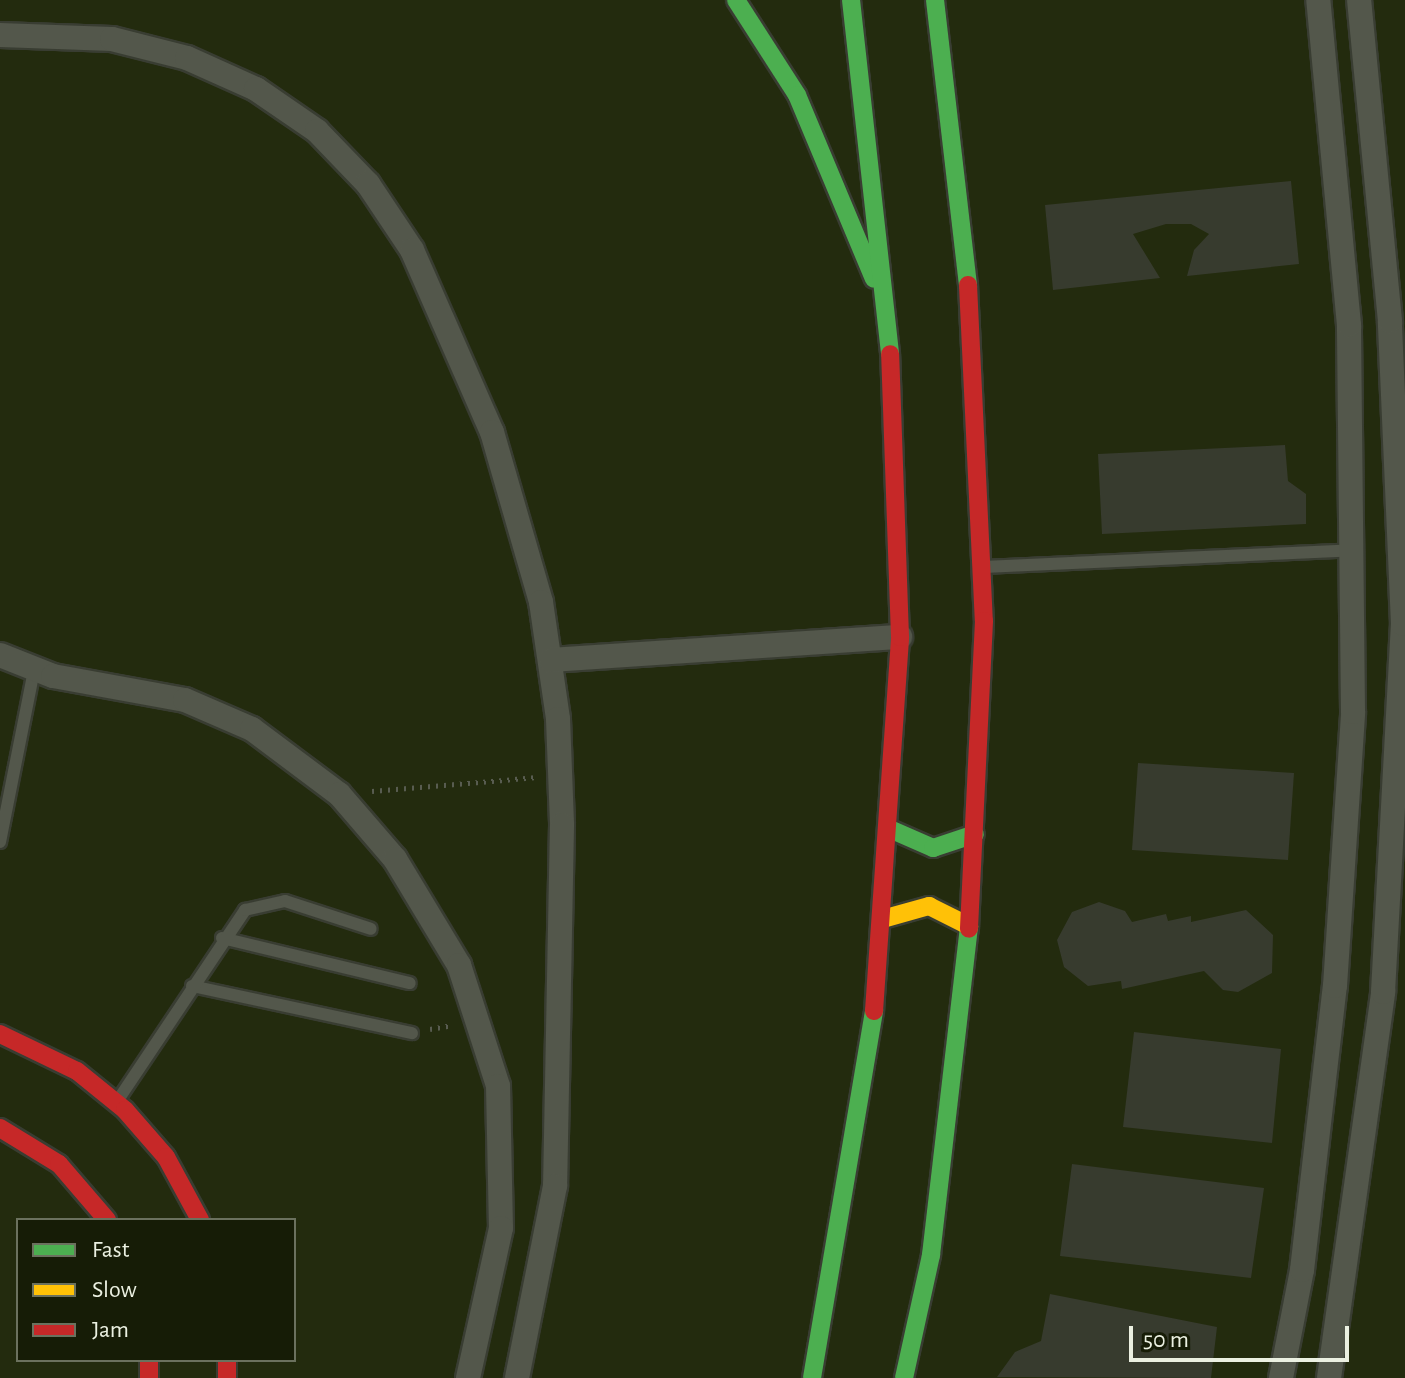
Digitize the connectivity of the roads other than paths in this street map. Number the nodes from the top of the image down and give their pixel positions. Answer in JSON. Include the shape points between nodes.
{"nodes":[{"id":1,"x":736,"y":0,"type":"edge"},
{"id":2,"x":851,"y":0,"type":"edge"},
{"id":3,"x":935,"y":0,"type":"edge"},
{"id":4,"x":1318,"y":0,"type":"edge"},
{"id":5,"x":1359,"y":0,"type":"edge"},
{"id":6,"x":0,"y":35,"type":"edge"},
{"id":7,"x":1390,"y":321,"type":"junction"},
{"id":8,"x":1349,"y":325,"type":"junction"},
{"id":9,"x":889,"y":327,"type":"junction"},
{"id":10,"x":1356,"y":550,"type":"junction"},
{"id":11,"x":982,"y":567,"type":"junction"},
{"id":12,"x":1404,"y":624,"type":"edge"},
{"id":13,"x":900,"y":637,"type":"junction"},
{"id":14,"x":0,"y":655,"type":"edge"},
{"id":15,"x":551,"y":660,"type":"junction"},
{"id":16,"x":34,"y":670,"type":"junction"},
{"id":17,"x":892,"y":830,"type":"junction"},
{"id":18,"x":975,"y":834,"type":"junction"},
{"id":19,"x":0,"y":842,"type":"edge"},
{"id":20,"x":886,"y":918,"type":"junction"},
{"id":21,"x":969,"y":926,"type":"junction"},
{"id":22,"x":371,"y":929,"type":"dead end"},
{"id":23,"x":222,"y":938,"type":"junction"},
{"id":24,"x":410,"y":983,"type":"dead end"},
{"id":25,"x":192,"y":986,"type":"junction"},
{"id":26,"x":412,"y":1033,"type":"road end"},
{"id":27,"x":0,"y":1034,"type":"edge"},
{"id":28,"x":116,"y":1103,"type":"junction"},
{"id":29,"x":0,"y":1128,"type":"edge"},
{"id":30,"x":105,"y":1218,"type":"edge"},
{"id":31,"x":199,"y":1218,"type":"edge"},
{"id":32,"x":468,"y":1378,"type":"edge"},
{"id":33,"x":517,"y":1378,"type":"edge"},
{"id":34,"x":812,"y":1378,"type":"edge"},
{"id":35,"x":904,"y":1378,"type":"edge"},
{"id":36,"x":1281,"y":1378,"type":"edge"},
{"id":37,"x":1329,"y":1378,"type":"edge"}],
"edges":[{"from":1,"to":9,"type":"street","via":[[797,95],[850,208]]},
{"from":2,"to":9,"type":"street"},
{"from":3,"to":11,"type":"street","via":[[967,270]]},
{"from":4,"to":8,"type":"street"},
{"from":5,"to":7,"type":"street"},
{"from":6,"to":15,"type":"street","via":[[112,39],[187,58],[256,89],[344,156],[412,250],[470,378],[515,502]]},
{"from":7,"to":8,"type":"street"},
{"from":7,"to":12,"type":"street"},
{"from":8,"to":10,"type":"street"},
{"from":9,"to":13,"type":"street"},
{"from":10,"to":11,"type":"lane"},
{"from":10,"to":36,"type":"street","via":[[1335,986],[1302,1270]]},
{"from":11,"to":18,"type":"street"},
{"from":12,"to":37,"type":"street","via":[[1383,992]]},
{"from":13,"to":15,"type":"street"},
{"from":13,"to":17,"type":"street"},
{"from":14,"to":16,"type":"street"},
{"from":15,"to":33,"type":"street","via":[[560,775],[562,1104],[555,1186]]},
{"from":16,"to":19,"type":"lane"},
{"from":16,"to":32,"type":"street","via":[[151,691],[219,713],[282,748],[339,794],[395,859],[440,929],[480,1019],[498,1086],[504,1176],[493,1280]]},
{"from":17,"to":18,"type":"street","via":[[933,848]]},
{"from":17,"to":20,"type":"street"},
{"from":18,"to":21,"type":"street"},
{"from":20,"to":21,"type":"street","via":[[929,906]]},
{"from":20,"to":34,"type":"street","via":[[858,1135]]},
{"from":21,"to":35,"type":"street","via":[[931,1255]]},
{"from":22,"to":23,"type":"lane","via":[[269,901],[245,910]]},
{"from":23,"to":24,"type":"lane"},
{"from":23,"to":25,"type":"lane"},
{"from":25,"to":26,"type":"lane"},
{"from":25,"to":28,"type":"lane"},
{"from":27,"to":28,"type":"street","via":[[77,1071]]},
{"from":28,"to":31,"type":"street","via":[[166,1157]]},
{"from":29,"to":30,"type":"street","via":[[59,1164]]}]}
